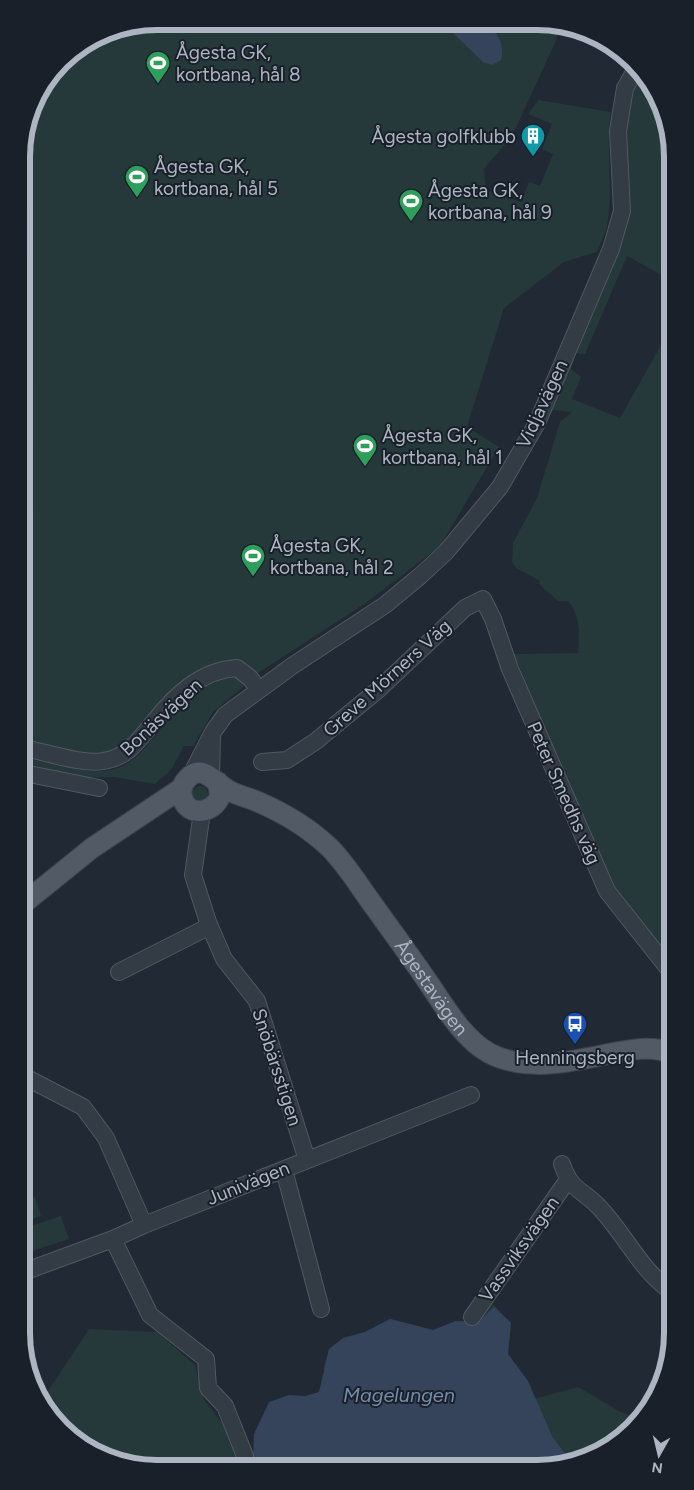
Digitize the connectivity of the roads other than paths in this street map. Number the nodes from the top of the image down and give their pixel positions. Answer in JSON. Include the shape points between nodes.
{"nodes":[{"id":1,"x":633,"y":74,"type":"edge"},
{"id":2,"x":483,"y":599,"type":"joint"},
{"id":3,"x":259,"y":690,"type":"junction"},
{"id":4,"x":213,"y":732,"type":"junction"},
{"id":5,"x":30,"y":749,"type":"edge"},
{"id":6,"x":262,"y":762,"type":"dead end"},
{"id":7,"x":30,"y":773,"type":"edge"},
{"id":8,"x":214,"y":778,"type":"junction"},
{"id":9,"x":186,"y":782,"type":"junction"},
{"id":10,"x":99,"y":788,"type":"dead end"},
{"id":11,"x":202,"y":810,"type":"junction"},
{"id":12,"x":277,"y":810,"type":"junction"},
{"id":13,"x":142,"y":816,"type":"junction"},
{"id":14,"x":30,"y":898,"type":"edge"},
{"id":15,"x":210,"y":926,"type":"junction"},
{"id":16,"x":664,"y":963,"type":"edge"},
{"id":17,"x":119,"y":972,"type":"dead end"},
{"id":18,"x":664,"y":1036,"type":"edge"},
{"id":19,"x":634,"y":1049,"type":"junction"},
{"id":20,"x":664,"y":1050,"type":"edge"},
{"id":21,"x":30,"y":1080,"type":"edge"},
{"id":22,"x":471,"y":1095,"type":"dead end"},
{"id":23,"x":307,"y":1160,"type":"junction"},
{"id":24,"x":562,"y":1164,"type":"dead end"},
{"id":25,"x":284,"y":1170,"type":"junction"},
{"id":26,"x":567,"y":1181,"type":"junction"},
{"id":27,"x":144,"y":1225,"type":"junction"},
{"id":28,"x":113,"y":1239,"type":"junction"},
{"id":29,"x":30,"y":1269,"type":"edge"},
{"id":30,"x":664,"y":1285,"type":"edge"},
{"id":31,"x":320,"y":1309,"type":"dead end"},
{"id":32,"x":472,"y":1317,"type":"dead end"},
{"id":33,"x":245,"y":1456,"type":"dead end"}],
"edges":[{"from":1,"to":3,"type":"street","name":"Vidjavägen","via":[[625,88],[618,130],[622,211],[611,249],[537,423],[500,487],[446,552],[420,576],[384,605]]},
{"from":2,"to":6,"type":"street","name":"Greve Mörners Väg","via":[[465,608],[379,689],[316,741],[286,760]]},
{"from":2,"to":16,"type":"street","name":"Peter Smedhs väg","via":[[510,669],[607,891]]},
{"from":3,"to":4,"type":"street","name":"Vidjavägen","via":[[225,715]]},
{"from":3,"to":5,"type":"street","name":"Bonäsvägen","via":[[237,668],[204,676],[170,703],[139,741],[121,757],[101,762]]},
{"from":4,"to":8,"type":"street"},
{"from":4,"to":9,"type":"street","name":"Vidjavägen"},
{"from":7,"to":10,"type":"street"},
{"from":8,"to":9,"type":"main road","via":[[202,772]]},
{"from":8,"to":11,"type":"main road","via":[[220,796]]},
{"from":8,"to":12,"type":"main road","name":"Ågestavägen","via":[[228,790]]},
{"from":9,"to":11,"type":"main road","via":[[185,804]]},
{"from":9,"to":13,"type":"main road"},
{"from":11,"to":12,"type":"main road","name":"Ågestavägen","via":[[245,807]]},
{"from":11,"to":13,"type":"main road","name":"Ågestavägen"},
{"from":11,"to":15,"type":"street","name":"Snöbärsstigen","via":[[193,875]]},
{"from":12,"to":19,"type":"main road","name":"Ågestavägen","via":[[330,847],[449,1013],[475,1044],[505,1060],[528,1065]]},
{"from":13,"to":14,"type":"main road","via":[[92,848]]},
{"from":15,"to":17,"type":"street"},
{"from":15,"to":23,"type":"street","name":"Snöbärsstigen","via":[[224,959],[257,1001]]},
{"from":18,"to":19,"type":"main road","name":"Ågestavägen"},
{"from":19,"to":20,"type":"main road","name":"Ågestavägen"},
{"from":21,"to":27,"type":"street","via":[[83,1107],[106,1138]]},
{"from":22,"to":23,"type":"street","name":"Junivägen"},
{"from":23,"to":25,"type":"street","name":"Junivägen"},
{"from":24,"to":26,"type":"street"},
{"from":25,"to":27,"type":"street","name":"Junivägen"},
{"from":25,"to":31,"type":"street"},
{"from":26,"to":30,"type":"street","via":[[599,1206],[648,1272]]},
{"from":26,"to":32,"type":"street","name":"Vassviksvägen"},
{"from":27,"to":28,"type":"street","name":"Junivägen"},
{"from":28,"to":29,"type":"street","name":"Junivägen"},
{"from":28,"to":33,"type":"street","via":[[150,1315],[206,1359],[208,1388],[225,1406]]}]}
